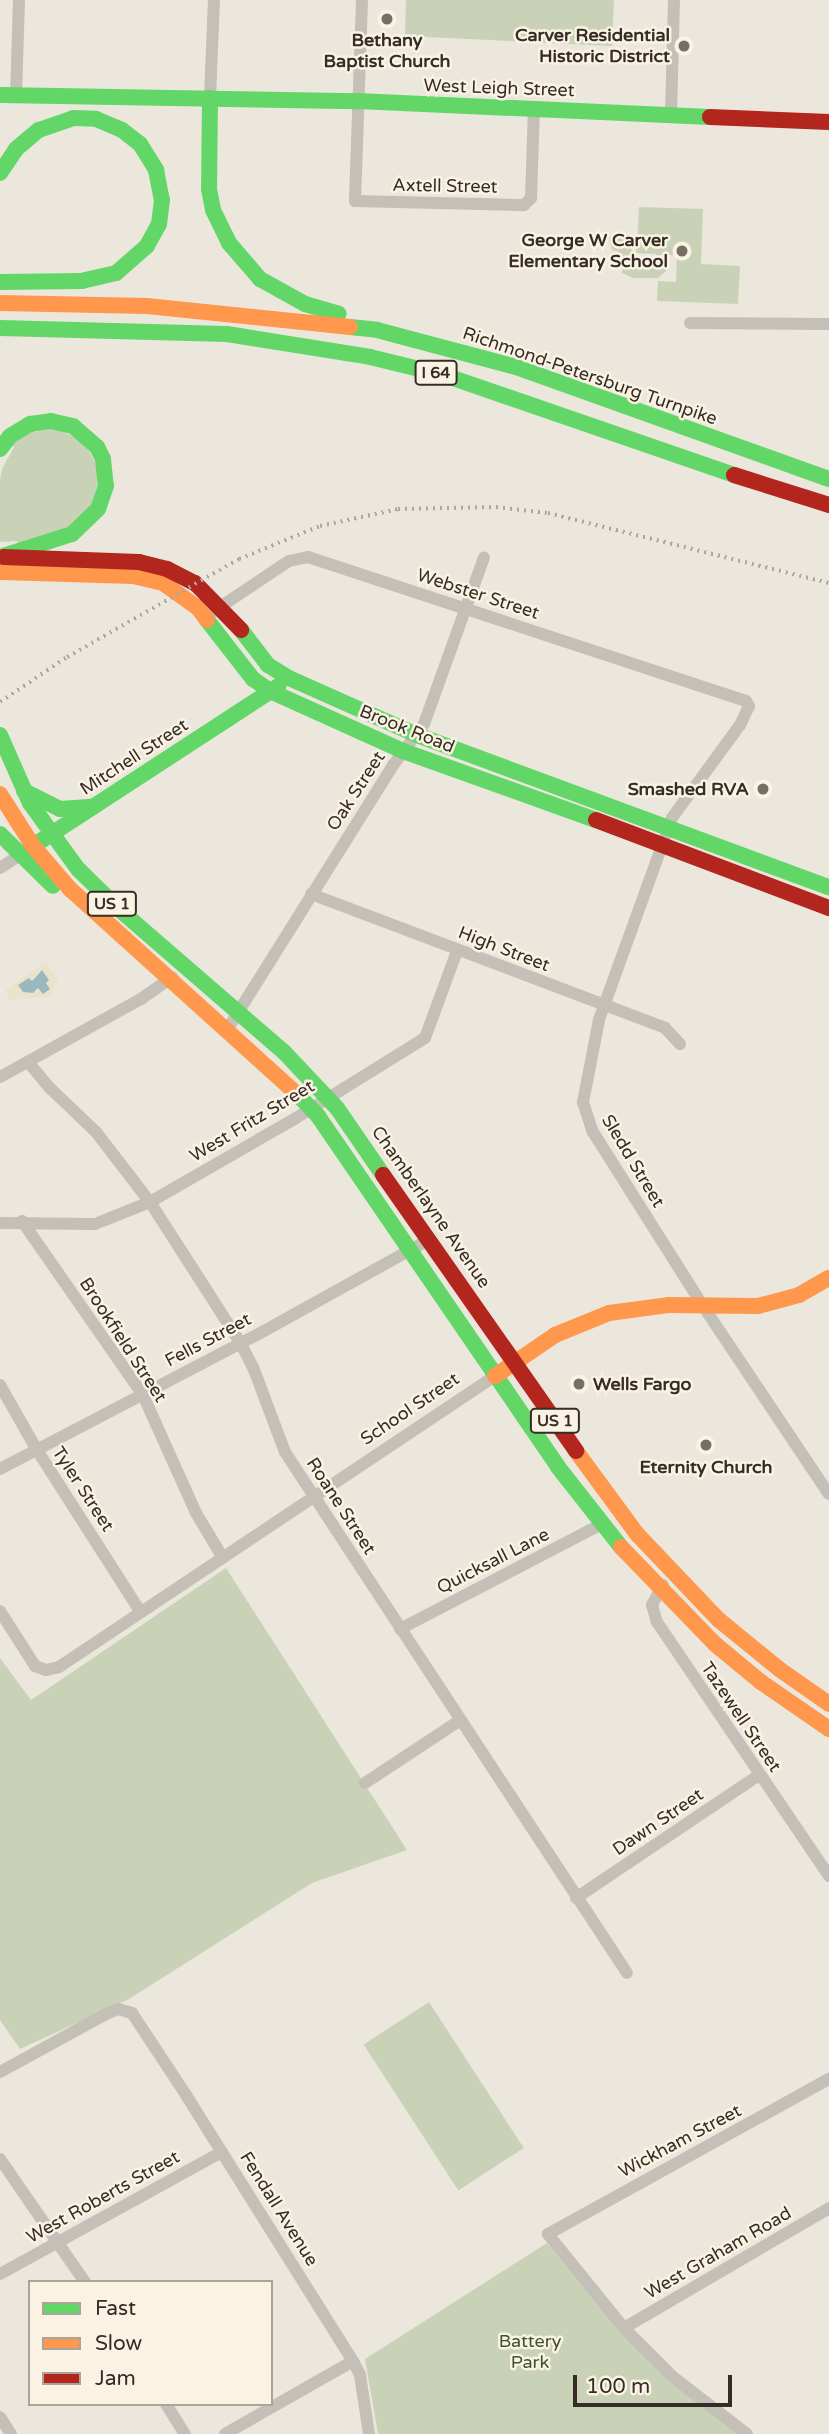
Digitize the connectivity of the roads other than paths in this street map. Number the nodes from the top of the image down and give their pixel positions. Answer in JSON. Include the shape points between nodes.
{"nodes":[{"id":1,"x":19,"y":0,"type":"edge"},
{"id":2,"x":214,"y":0,"type":"edge"},
{"id":3,"x":362,"y":0,"type":"edge"},
{"id":4,"x":674,"y":0,"type":"edge"},
{"id":5,"x":8,"y":95,"type":"edge"},
{"id":6,"x":211,"y":98,"type":"junction"},
{"id":7,"x":358,"y":101,"type":"junction"},
{"id":8,"x":534,"y":109,"type":"junction"},
{"id":9,"x":671,"y":115,"type":"junction"},
{"id":10,"x":829,"y":122,"type":"edge"},
{"id":11,"x":0,"y":173,"type":"edge"},
{"id":12,"x":0,"y":282,"type":"edge"},
{"id":13,"x":0,"y":303,"type":"edge"},
{"id":14,"x":690,"y":323,"type":"dead end"},
{"id":15,"x":829,"y":324,"type":"edge"},
{"id":16,"x":0,"y":328,"type":"edge"},
{"id":17,"x":377,"y":330,"type":"junction"},
{"id":18,"x":0,"y":449,"type":"edge"},
{"id":19,"x":829,"y":478,"type":"edge"},
{"id":20,"x":829,"y":505,"type":"edge"},
{"id":21,"x":484,"y":557,"type":"dead end"},
{"id":22,"x":1,"y":562,"type":"edge"},
{"id":23,"x":220,"y":607,"type":"junction"},
{"id":24,"x":467,"y":609,"type":"junction"},
{"id":25,"x":206,"y":617,"type":"junction"},
{"id":26,"x":289,"y":678,"type":"junction"},
{"id":27,"x":270,"y":691,"type":"junction"},
{"id":28,"x":749,"y":706,"type":"joint"},
{"id":29,"x":417,"y":735,"type":"junction"},
{"id":30,"x":2,"y":741,"type":"edge"},
{"id":31,"x":403,"y":751,"type":"junction"},
{"id":32,"x":23,"y":790,"type":"junction"},
{"id":33,"x":0,"y":794,"type":"edge"},
{"id":34,"x":92,"y":807,"type":"junction"},
{"id":35,"x":668,"y":828,"type":"junction"},
{"id":36,"x":0,"y":834,"type":"edge"},
{"id":37,"x":50,"y":835,"type":"junction"},
{"id":38,"x":662,"y":844,"type":"junction"},
{"id":39,"x":27,"y":851,"type":"junction"},
{"id":40,"x":0,"y":868,"type":"edge"},
{"id":41,"x":829,"y":887,"type":"edge"},
{"id":42,"x":311,"y":894,"type":"junction"},
{"id":43,"x":829,"y":908,"type":"edge"},
{"id":44,"x":457,"y":951,"type":"junction"},
{"id":45,"x":182,"y":964,"type":"junction"},
{"id":46,"x":169,"y":980,"type":"junction"},
{"id":47,"x":604,"y":1006,"type":"junction"},
{"id":48,"x":238,"y":1012,"type":"junction"},
{"id":49,"x":227,"y":1030,"type":"junction"},
{"id":50,"x":680,"y":1044,"type":"dead end"},
{"id":51,"x":28,"y":1062,"type":"junction"},
{"id":52,"x":0,"y":1077,"type":"edge"},
{"id":53,"x":328,"y":1096,"type":"junction"},
{"id":54,"x":311,"y":1108,"type":"junction"},
{"id":55,"x":150,"y":1202,"type":"junction"},
{"id":56,"x":22,"y":1221,"type":"junction"},
{"id":57,"x":0,"y":1223,"type":"edge"},
{"id":58,"x":430,"y":1239,"type":"junction"},
{"id":59,"x":411,"y":1250,"type":"junction"},
{"id":60,"x":829,"y":1278,"type":"edge"},
{"id":61,"x":703,"y":1306,"type":"junction"},
{"id":62,"x":240,"y":1342,"type":"junction"},
{"id":63,"x":515,"y":1362,"type":"junction"},
{"id":64,"x":495,"y":1376,"type":"junction"},
{"id":65,"x":0,"y":1385,"type":"edge"},
{"id":66,"x":142,"y":1395,"type":"junction"},
{"id":67,"x":37,"y":1450,"type":"junction"},
{"id":68,"x":0,"y":1469,"type":"edge"},
{"id":69,"x":829,"y":1494,"type":"edge"},
{"id":70,"x":313,"y":1496,"type":"junction"},
{"id":71,"x":602,"y":1524,"type":"junction"},
{"id":72,"x":223,"y":1558,"type":"junction"},
{"id":73,"x":672,"y":1574,"type":"junction"},
{"id":74,"x":659,"y":1589,"type":"junction"},
{"id":75,"x":0,"y":1611,"type":"edge"},
{"id":76,"x":140,"y":1611,"type":"junction"},
{"id":77,"x":400,"y":1629,"type":"junction"},
{"id":78,"x":829,"y":1704,"type":"edge"},
{"id":79,"x":459,"y":1721,"type":"junction"},
{"id":80,"x":829,"y":1729,"type":"edge"},
{"id":81,"x":759,"y":1775,"type":"junction"},
{"id":82,"x":365,"y":1783,"type":"dead end"},
{"id":83,"x":829,"y":1876,"type":"edge"},
{"id":84,"x":576,"y":1898,"type":"junction"},
{"id":85,"x":626,"y":1973,"type":"dead end"},
{"id":86,"x":0,"y":2073,"type":"edge"},
{"id":87,"x":829,"y":2079,"type":"edge"},
{"id":88,"x":222,"y":2152,"type":"junction"},
{"id":89,"x":0,"y":2159,"type":"edge"},
{"id":90,"x":829,"y":2208,"type":"edge"},
{"id":91,"x":58,"y":2242,"type":"junction"},
{"id":92,"x":0,"y":2274,"type":"edge"},
{"id":93,"x":84,"y":2280,"type":"edge"},
{"id":94,"x":624,"y":2328,"type":"junction"},
{"id":95,"x":353,"y":2361,"type":"junction"},
{"id":96,"x":167,"y":2406,"type":"edge"},
{"id":97,"x":0,"y":2417,"type":"edge"},
{"id":98,"x":11,"y":2434,"type":"edge"},
{"id":99,"x":185,"y":2434,"type":"edge"},
{"id":100,"x":225,"y":2434,"type":"edge"},
{"id":101,"x":369,"y":2434,"type":"edge"},
{"id":102,"x":747,"y":2434,"type":"edge"}],
"edges":[{"from":1,"to":5,"type":"street"},
{"from":2,"to":6,"type":"street"},
{"from":3,"to":7,"type":"street"},
{"from":4,"to":9,"type":"street"},
{"from":5,"to":6,"type":"main road","name":"West Leigh Street"},
{"from":6,"to":7,"type":"main road","name":"West Leigh Street"},
{"from":6,"to":17,"type":"main road","via":[[209,189],[220,226],[239,258],[281,292]]},
{"from":7,"to":8,"type":"main road","name":"West Leigh Street"},
{"from":7,"to":8,"type":"street","name":"Axtell Street","via":[[355,201],[524,205],[531,198]]},
{"from":8,"to":9,"type":"main road","name":"West Leigh Street"},
{"from":9,"to":10,"type":"main road","name":"West Leigh Street"},
{"from":11,"to":12,"type":"main road","via":[[16,149],[39,130],[73,118],[96,119],[122,130],[139,144],[156,170],[162,200],[159,224],[147,246],[116,273],[82,281]]},
{"from":13,"to":17,"type":"main road","name":"Richmond-Petersburg Turnpike","number":"I 64","via":[[147,306]]},
{"from":14,"to":15,"type":"street"},
{"from":16,"to":20,"type":"main road","number":"I 64","via":[[227,334],[370,357],[470,383]]},
{"from":17,"to":19,"type":"main road","name":"Richmond-Petersburg Turnpike","number":"I 64","via":[[516,367]]},
{"from":18,"to":22,"type":"main road","via":[[10,436],[30,424],[61,422],[90,438],[103,458],[106,473],[103,498],[89,521],[72,534]]},
{"from":21,"to":24,"type":"street","name":"Oak Street"},
{"from":22,"to":23,"type":"main road","name":"Brook Road","via":[[148,563],[189,578]]},
{"from":22,"to":25,"type":"main road","name":"Brook Road","via":[[144,577],[179,592]]},
{"from":23,"to":24,"type":"street","name":"Webster Street","via":[[276,568],[301,557]]},
{"from":23,"to":25,"type":"street","name":"Webster Street"},
{"from":23,"to":26,"type":"main road","name":"Brook Road","via":[[268,665]]},
{"from":24,"to":28,"type":"street","name":"Webster Street","via":[[746,701]]},
{"from":24,"to":29,"type":"street","name":"Oak Street"},
{"from":25,"to":27,"type":"main road","name":"Brook Road","via":[[253,679]]},
{"from":26,"to":27,"type":"main road","name":"Mitchell Street"},
{"from":26,"to":29,"type":"main road","name":"Brook Road"},
{"from":27,"to":31,"type":"main road","name":"Brook Road"},
{"from":27,"to":34,"type":"main road","name":"Mitchell Street"},
{"from":28,"to":35,"type":"street","name":"Sledd Street","via":[[740,725],[677,808]]},
{"from":29,"to":31,"type":"street","name":"Oak Street"},
{"from":29,"to":35,"type":"main road","name":"Brook Road"},
{"from":30,"to":32,"type":"main road","name":"Chamberlayne Avenue","number":"US 1"},
{"from":31,"to":38,"type":"main road","name":"Brook Road"},
{"from":31,"to":42,"type":"street","name":"Oak Street"},
{"from":32,"to":34,"type":"main road","via":[[58,808]]},
{"from":32,"to":37,"type":"main road","name":"Chamberlayne Avenue","number":"US 1"},
{"from":33,"to":39,"type":"main road"},
{"from":34,"to":37,"type":"main road","name":"Mitchell Street"},
{"from":35,"to":38,"type":"street","name":"Sledd Street"},
{"from":35,"to":41,"type":"main road","name":"Brook Road"},
{"from":36,"to":39,"type":"main road"},
{"from":37,"to":39,"type":"main road","name":"Mitchell Street"},
{"from":37,"to":45,"type":"main road","name":"Chamberlayne Avenue","number":"US 1","via":[[105,897]]},
{"from":38,"to":43,"type":"main road","name":"Brook Road"},
{"from":38,"to":47,"type":"street","name":"Sledd Street"},
{"from":39,"to":40,"type":"street","name":"Mitchell Street"},
{"from":39,"to":46,"type":"main road","number":"US 1","via":[[82,913],[116,933]]},
{"from":42,"to":44,"type":"street","name":"High Street"},
{"from":42,"to":48,"type":"street","name":"Oak Street"},
{"from":44,"to":47,"type":"street","name":"High Street"},
{"from":44,"to":53,"type":"street","name":"West Fritz Street","via":[[425,1038]]},
{"from":45,"to":46,"type":"street"},
{"from":45,"to":48,"type":"main road","name":"Chamberlayne Avenue","number":"US 1"},
{"from":46,"to":49,"type":"main road","number":"US 1"},
{"from":46,"to":51,"type":"street"},
{"from":47,"to":50,"type":"street","name":"High Street","via":[[664,1028]]},
{"from":47,"to":61,"type":"street","name":"Sledd Street","via":[[583,1087],[585,1114]]},
{"from":48,"to":49,"type":"street","name":"Oak Street"},
{"from":48,"to":53,"type":"main road","name":"Chamberlayne Avenue","number":"US 1"},
{"from":49,"to":54,"type":"main road","number":"US 1"},
{"from":51,"to":52,"type":"street"},
{"from":51,"to":55,"type":"street","name":"Roane Street","via":[[96,1132]]},
{"from":53,"to":54,"type":"street","name":"West Fritz Street"},
{"from":53,"to":58,"type":"main road","name":"Chamberlayne Avenue","number":"US 1"},
{"from":54,"to":55,"type":"street","name":"West Fritz Street"},
{"from":54,"to":59,"type":"main road","number":"US 1"},
{"from":55,"to":56,"type":"street","name":"West Fritz Street","via":[[95,1224]]},
{"from":55,"to":62,"type":"street","name":"Roane Street"},
{"from":56,"to":57,"type":"street","name":"West Fritz Street"},
{"from":56,"to":66,"type":"street","name":"Brookfield Street"},
{"from":58,"to":59,"type":"street","name":"Fells Street"},
{"from":58,"to":63,"type":"main road","name":"Chamberlayne Avenue","number":"US 1"},
{"from":59,"to":62,"type":"street","name":"Fells Street"},
{"from":59,"to":64,"type":"main road","number":"US 1"},
{"from":60,"to":61,"type":"main road","name":"School Street","via":[[774,1304]]},
{"from":61,"to":63,"type":"main road","name":"School Street","via":[[647,1306],[609,1313],[567,1329]]},
{"from":61,"to":69,"type":"street","name":"Sledd Street"},
{"from":62,"to":66,"type":"street","name":"Fells Street"},
{"from":62,"to":70,"type":"street","name":"Roane Street","via":[[275,1431]]},
{"from":63,"to":64,"type":"main road","name":"School Street"},
{"from":63,"to":73,"type":"main road","name":"Chamberlayne Avenue","number":"US 1","via":[[614,1505]]},
{"from":64,"to":70,"type":"street","name":"School Street"},
{"from":64,"to":71,"type":"main road","number":"US 1"},
{"from":65,"to":67,"type":"street","name":"Tyler Street"},
{"from":66,"to":67,"type":"street","name":"Fells Street"},
{"from":66,"to":72,"type":"street","name":"Brookfield Street","via":[[196,1513]]},
{"from":67,"to":68,"type":"street","name":"Fells Street"},
{"from":67,"to":76,"type":"street","name":"Tyler Street"},
{"from":70,"to":72,"type":"street","name":"School Street"},
{"from":70,"to":77,"type":"street","name":"Roane Street"},
{"from":71,"to":74,"type":"main road","number":"US 1"},
{"from":71,"to":77,"type":"street","name":"Quicksall Lane"},
{"from":72,"to":76,"type":"street","name":"School Street"},
{"from":73,"to":74,"type":"street"},
{"from":73,"to":78,"type":"main road","name":"Chamberlayne Avenue","number":"US 1","via":[[748,1645]]},
{"from":74,"to":80,"type":"main road","number":"US 1","via":[[744,1668]]},
{"from":74,"to":81,"type":"street","name":"Tazewell Street","via":[[652,1605],[654,1618]]},
{"from":75,"to":76,"type":"street","name":"School Street","via":[[35,1666],[47,1670],[59,1667]]},
{"from":77,"to":79,"type":"street","name":"Roane Street"},
{"from":79,"to":82,"type":"street"},
{"from":79,"to":84,"type":"street","name":"Roane Street"},
{"from":81,"to":83,"type":"street","name":"Tazewell Street"},
{"from":81,"to":84,"type":"street","name":"Dawn Street"},
{"from":84,"to":85,"type":"street","name":"Roane Street"},
{"from":86,"to":88,"type":"street","name":"Fendall Avenue","via":[[106,2014],[118,2009],[132,2013]]},
{"from":87,"to":94,"type":"street","name":"Wickham Street","via":[[548,2234]]},
{"from":88,"to":91,"type":"street","name":"West Roberts Street"},
{"from":88,"to":95,"type":"street","name":"Fendall Avenue"},
{"from":89,"to":91,"type":"street"},
{"from":90,"to":94,"type":"street","name":"West Graham Road"},
{"from":91,"to":92,"type":"street","name":"West Roberts Street"},
{"from":91,"to":93,"type":"street"},
{"from":94,"to":102,"type":"street","via":[[672,2376]]},
{"from":95,"to":100,"type":"street"},
{"from":95,"to":101,"type":"street","name":"Fendall Avenue","via":[[360,2375]]},
{"from":96,"to":99,"type":"street"},
{"from":97,"to":98,"type":"street"}]}
